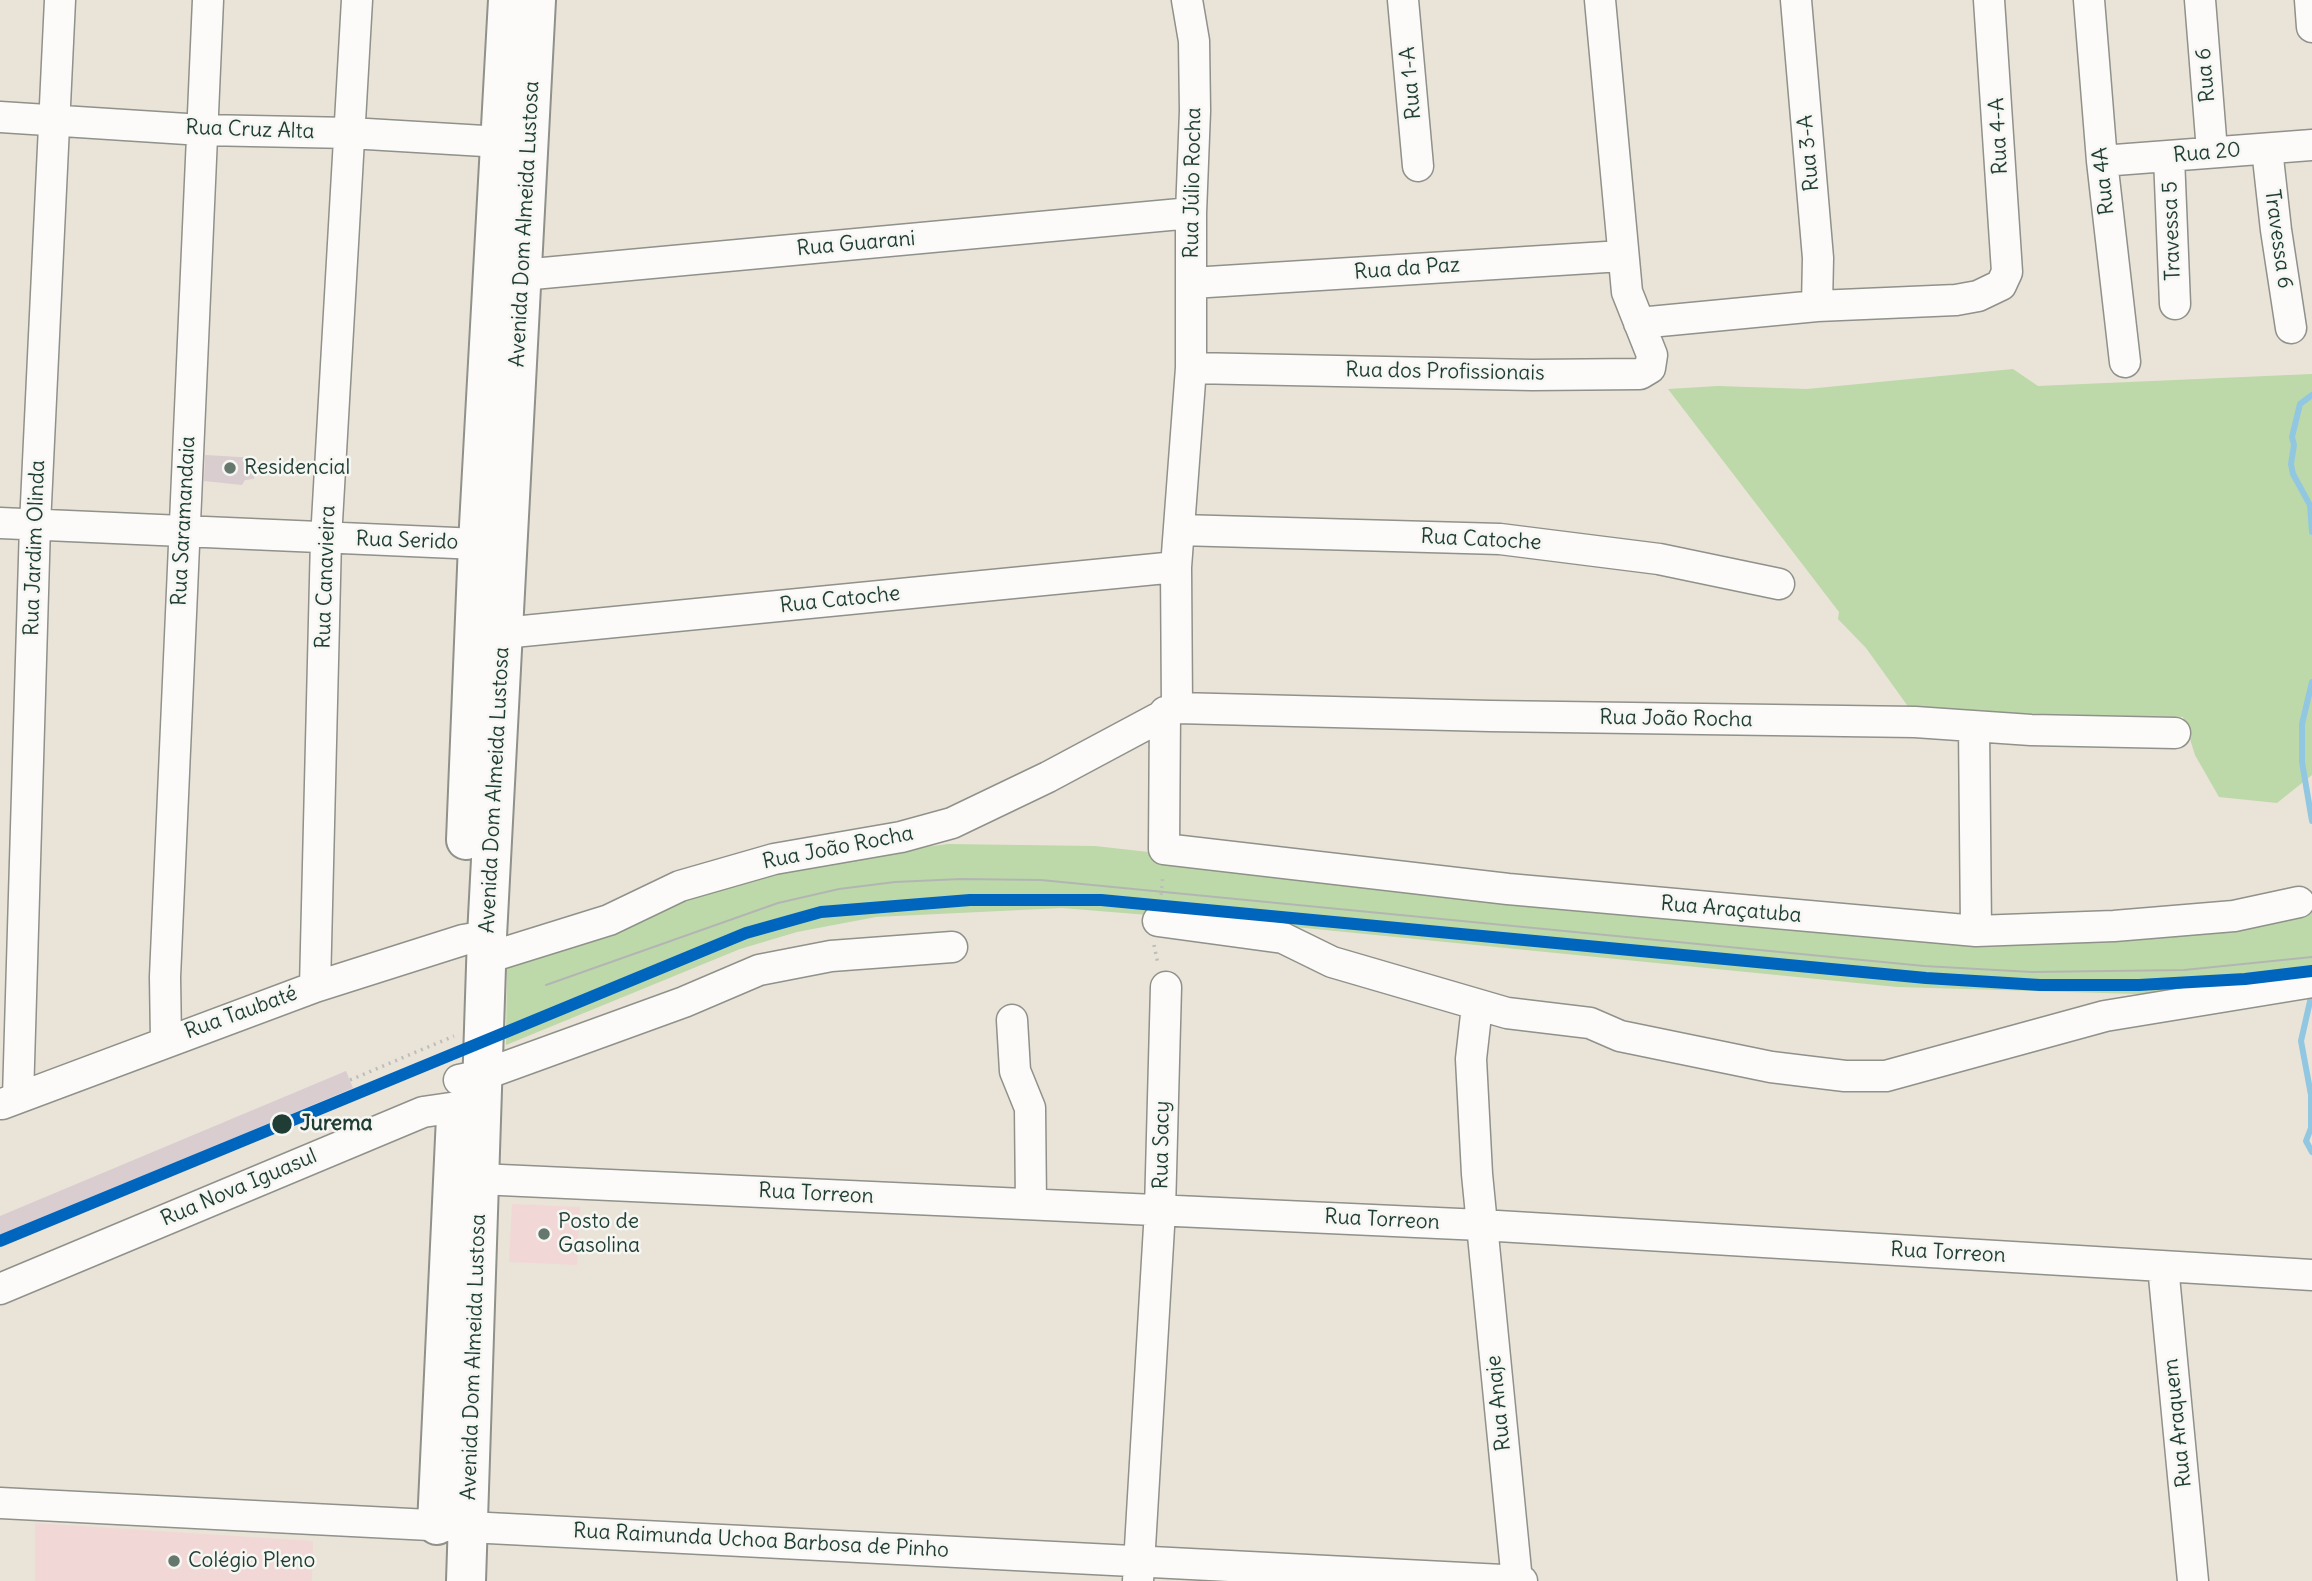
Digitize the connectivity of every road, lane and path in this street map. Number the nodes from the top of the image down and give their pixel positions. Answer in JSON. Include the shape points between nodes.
{"nodes":[{"id":1,"x":60,"y":0,"type":"edge"},
{"id":2,"x":208,"y":0,"type":"edge"},
{"id":3,"x":357,"y":0,"type":"edge"},
{"id":4,"x":508,"y":0,"type":"edge"},
{"id":5,"x":536,"y":0,"type":"edge"},
{"id":6,"x":1187,"y":0,"type":"edge"},
{"id":7,"x":1403,"y":0,"type":"edge"},
{"id":8,"x":1600,"y":0,"type":"edge"},
{"id":9,"x":1796,"y":0,"type":"edge"},
{"id":10,"x":1989,"y":0,"type":"edge"},
{"id":11,"x":2089,"y":0,"type":"edge"},
{"id":12,"x":2200,"y":0,"type":"edge"},
{"id":13,"x":2310,"y":0,"type":"edge"},
{"id":14,"x":2312,"y":27,"type":"edge"},
{"id":15,"x":0,"y":117,"type":"edge"},
{"id":16,"x":55,"y":119,"type":"junction"},
{"id":17,"x":202,"y":130,"type":"junction"},
{"id":18,"x":350,"y":133,"type":"junction"},
{"id":19,"x":501,"y":142,"type":"junction"},
{"id":20,"x":2312,"y":145,"type":"edge"},
{"id":21,"x":2267,"y":149,"type":"junction"},
{"id":22,"x":2212,"y":151,"type":"junction"},
{"id":23,"x":2169,"y":157,"type":"junction"},
{"id":24,"x":2102,"y":161,"type":"junction"},
{"id":25,"x":1419,"y":166,"type":"dead end"},
{"id":26,"x":1191,"y":213,"type":"junction"},
{"id":27,"x":1622,"y":256,"type":"junction"},
{"id":28,"x":522,"y":275,"type":"junction"},
{"id":29,"x":1192,"y":282,"type":"junction"},
{"id":30,"x":2175,"y":304,"type":"dead end"},
{"id":31,"x":1817,"y":306,"type":"junction"},
{"id":32,"x":1639,"y":323,"type":"junction"},
{"id":33,"x":2291,"y":328,"type":"dead end"},
{"id":34,"x":2125,"y":362,"type":"dead end"},
{"id":35,"x":1191,"y":368,"type":"junction"},
{"id":36,"x":0,"y":523,"type":"edge"},
{"id":37,"x":35,"y":525,"type":"junction"},
{"id":38,"x":1180,"y":530,"type":"junction"},
{"id":39,"x":183,"y":531,"type":"junction"},
{"id":40,"x":327,"y":538,"type":"junction"},
{"id":41,"x":478,"y":544,"type":"junction"},
{"id":42,"x":1176,"y":567,"type":"junction"},
{"id":43,"x":1779,"y":584,"type":"dead end"},
{"id":44,"x":503,"y":633,"type":"junction"},
{"id":45,"x":1171,"y":710,"type":"junction"},
{"id":46,"x":1974,"y":726,"type":"junction"},
{"id":47,"x":2175,"y":733,"type":"dead end"},
{"id":48,"x":1164,"y":849,"type":"junction"},
{"id":49,"x":2299,"y":902,"type":"dead end"},
{"id":50,"x":1158,"y":921,"type":"junction"},
{"id":51,"x":1976,"y":931,"type":"junction"},
{"id":52,"x":479,"y":945,"type":"junction"},
{"id":53,"x":952,"y":947,"type":"dead end"},
{"id":54,"x":2312,"y":982,"type":"edge"},
{"id":55,"x":315,"y":987,"type":"junction"},
{"id":56,"x":1166,"y":987,"type":"joint"},
{"id":57,"x":1477,"y":1006,"type":"junction"},
{"id":58,"x":1013,"y":1020,"type":"dead end"},
{"id":59,"x":461,"y":1033,"type":"junction"},
{"id":60,"x":166,"y":1041,"type":"junction"},
{"id":61,"x":350,"y":1080,"type":"dead end"},
{"id":62,"x":470,"y":1091,"type":"junction"},
{"id":63,"x":9,"y":1101,"type":"edge"},
{"id":64,"x":465,"y":1177,"type":"junction"},
{"id":65,"x":1031,"y":1204,"type":"junction"},
{"id":66,"x":1160,"y":1210,"type":"junction"},
{"id":67,"x":1480,"y":1225,"type":"junction"},
{"id":68,"x":2163,"y":1266,"type":"junction"},
{"id":69,"x":2312,"y":1275,"type":"edge"},
{"id":70,"x":0,"y":1289,"type":"edge"},
{"id":71,"x":0,"y":1503,"type":"edge"},
{"id":72,"x":453,"y":1526,"type":"junction"},
{"id":73,"x":1139,"y":1570,"type":"edge"},
{"id":74,"x":466,"y":1581,"type":"edge"},
{"id":75,"x":1517,"y":1581,"type":"edge"},
{"id":76,"x":1522,"y":1581,"type":"edge"},
{"id":77,"x":2193,"y":1581,"type":"edge"}],
"edges":[{"from":1,"to":16,"type":"street","name":"Rua Jardim Olinda"},
{"from":2,"to":17,"type":"street","name":"Rua Saramandaia"},
{"from":3,"to":18,"type":"street","name":"Rua Canavieira"},
{"from":4,"to":19,"type":"main road","name":"Avenida Dom Almeida Lustosa"},
{"from":5,"to":28,"type":"main road","name":"Avenida Dom Almeida Lustosa"},
{"from":6,"to":26,"type":"street","name":"Rua Júlio Rocha","via":[[1194,41]]},
{"from":7,"to":25,"type":"street","name":"Rua 1-A"},
{"from":8,"to":27,"type":"street","name":"Rua dos Profissionais"},
{"from":9,"to":31,"type":"street","name":"Rua 3-A","via":[[1818,258]]},
{"from":10,"to":31,"type":"street","name":"Rua 4-A","via":[[2007,272],[2001,285],[1956,300]]},
{"from":11,"to":24,"type":"street","name":"Rua 4A"},
{"from":12,"to":22,"type":"street","name":"Rua 6"},
{"from":13,"to":14,"type":"street"},
{"from":15,"to":16,"type":"street","name":"Rua Cruz Alta"},
{"from":16,"to":17,"type":"street","name":"Rua Cruz Alta"},
{"from":16,"to":37,"type":"street","name":"Rua Jardim Olinda"},
{"from":17,"to":18,"type":"street","name":"Rua Cruz Alta"},
{"from":17,"to":39,"type":"street","name":"Rua Saramandaia"},
{"from":18,"to":19,"type":"street","name":"Rua Cruz Alta"},
{"from":18,"to":40,"type":"street","name":"Rua Canavieira"},
{"from":19,"to":41,"type":"main road","name":"Avenida Dom Almeida Lustosa"},
{"from":20,"to":21,"type":"street","name":"Rua 20"},
{"from":21,"to":22,"type":"street","name":"Rua 20"},
{"from":21,"to":33,"type":"street","name":"Travessa 6"},
{"from":22,"to":23,"type":"street","name":"Rua 20"},
{"from":23,"to":24,"type":"street","name":"Rua 20"},
{"from":23,"to":30,"type":"street","name":"Travessa 5"},
{"from":24,"to":34,"type":"street","name":"Rua 4A"},
{"from":26,"to":28,"type":"street","name":"Rua Guarani"},
{"from":26,"to":29,"type":"street","name":"Rua Júlio Rocha"},
{"from":27,"to":29,"type":"street","name":"Rua da Paz"},
{"from":27,"to":32,"type":"street","name":"Rua dos Profissionais","via":[[1627,292]]},
{"from":28,"to":44,"type":"main road","name":"Avenida Dom Almeida Lustosa"},
{"from":29,"to":35,"type":"street","name":"Rua Júlio Rocha"},
{"from":31,"to":32,"type":"street"},
{"from":32,"to":35,"type":"street","name":"Rua dos Profissionais","via":[[1651,355],[1650,368],[1640,374]]},
{"from":35,"to":38,"type":"street"},
{"from":36,"to":37,"type":"street","name":"Rua Serido"},
{"from":37,"to":39,"type":"street","name":"Rua Serido"},
{"from":37,"to":63,"type":"street","name":"Rua Jardim Olinda"},
{"from":38,"to":42,"type":"street"},
{"from":38,"to":43,"type":"street","name":"Rua Catoche","via":[[1500,538],[1659,559]]},
{"from":39,"to":40,"type":"street","name":"Rua Serido"},
{"from":39,"to":60,"type":"street","name":"Rua Saramandaia"},
{"from":40,"to":41,"type":"street","name":"Rua Serido"},
{"from":40,"to":55,"type":"street","name":"Rua Canavieira"},
{"from":41,"to":52,"type":"main road","name":"Avenida Dom Almeida Lustosa"},
{"from":42,"to":44,"type":"street","name":"Rua Catoche"},
{"from":42,"to":45,"type":"street"},
{"from":44,"to":52,"type":"main road","name":"Avenida Dom Almeida Lustosa"},
{"from":45,"to":46,"type":"street","name":"Rua João Rocha"},
{"from":45,"to":48,"type":"street"},
{"from":45,"to":52,"type":"street","name":"Rua João Rocha","via":[[951,824],[774,859],[680,886],[609,920]]},
{"from":46,"to":47,"type":"street","name":"Rua João Rocha"},
{"from":46,"to":51,"type":"street"},
{"from":48,"to":50,"type":"path"},
{"from":48,"to":51,"type":"street","name":"Rua Araçatuba","via":[[1508,889]]},
{"from":49,"to":51,"type":"street","name":"Rua Araçatuba","via":[[2234,916]]},
{"from":50,"to":56,"type":"path","via":[[1153,951]]},
{"from":50,"to":57,"type":"street","via":[[1283,938],[1332,962]]},
{"from":52,"to":55,"type":"street","name":"Rua Taubaté"},
{"from":52,"to":59,"type":"main road","name":"Avenida Dom Almeida Lustosa"},
{"from":52,"to":62,"type":"main road","name":"Avenida Dom Almeida Lustosa"},
{"from":53,"to":62,"type":"street","name":"Rua Nova Iguasul","via":[[831,956],[759,970]]},
{"from":54,"to":57,"type":"street","via":[[2105,1016],[1886,1076],[1771,1067],[1620,1036],[1590,1023]]},
{"from":55,"to":60,"type":"street","name":"Rua Taubaté"},
{"from":56,"to":66,"type":"street","name":"Rua Sacy"},
{"from":57,"to":67,"type":"street","name":"Rua Anaje","via":[[1471,1059]]},
{"from":58,"to":65,"type":"street","via":[[1015,1071],[1030,1108]]},
{"from":59,"to":61,"type":"path"},
{"from":59,"to":62,"type":"main road","name":"Avenida Dom Almeida Lustosa"},
{"from":60,"to":63,"type":"street","name":"Rua Taubaté"},
{"from":62,"to":64,"type":"main road","name":"Avenida Dom Almeida Lustosa"},
{"from":62,"to":70,"type":"street","name":"Rua Nova Iguasul"},
{"from":64,"to":65,"type":"street","name":"Rua Torreon"},
{"from":64,"to":72,"type":"main road","name":"Avenida Dom Almeida Lustosa"},
{"from":65,"to":66,"type":"street","name":"Rua Torreon"},
{"from":66,"to":67,"type":"street","name":"Rua Torreon"},
{"from":66,"to":73,"type":"street","name":"Rua Sacy"},
{"from":67,"to":68,"type":"street","name":"Rua Torreon"},
{"from":67,"to":75,"type":"street","name":"Rua Anaje"},
{"from":68,"to":69,"type":"street","name":"Rua Torreon"},
{"from":68,"to":77,"type":"street","name":"Rua Araquem"},
{"from":71,"to":72,"type":"street","name":"Rua Raimunda Uchoa Barbosa de Pinho"},
{"from":72,"to":73,"type":"street","name":"Rua Raimunda Uchoa Barbosa de Pinho"},
{"from":72,"to":74,"type":"main road","name":"Avenida Dom Almeida Lustosa"},
{"from":73,"to":75,"type":"street","name":"Rua Raimunda Uchoa Barbosa de Pinho"},
{"from":75,"to":76,"type":"street","name":"Rua Raimunda Uchoa Barbosa de Pinho"}]}
